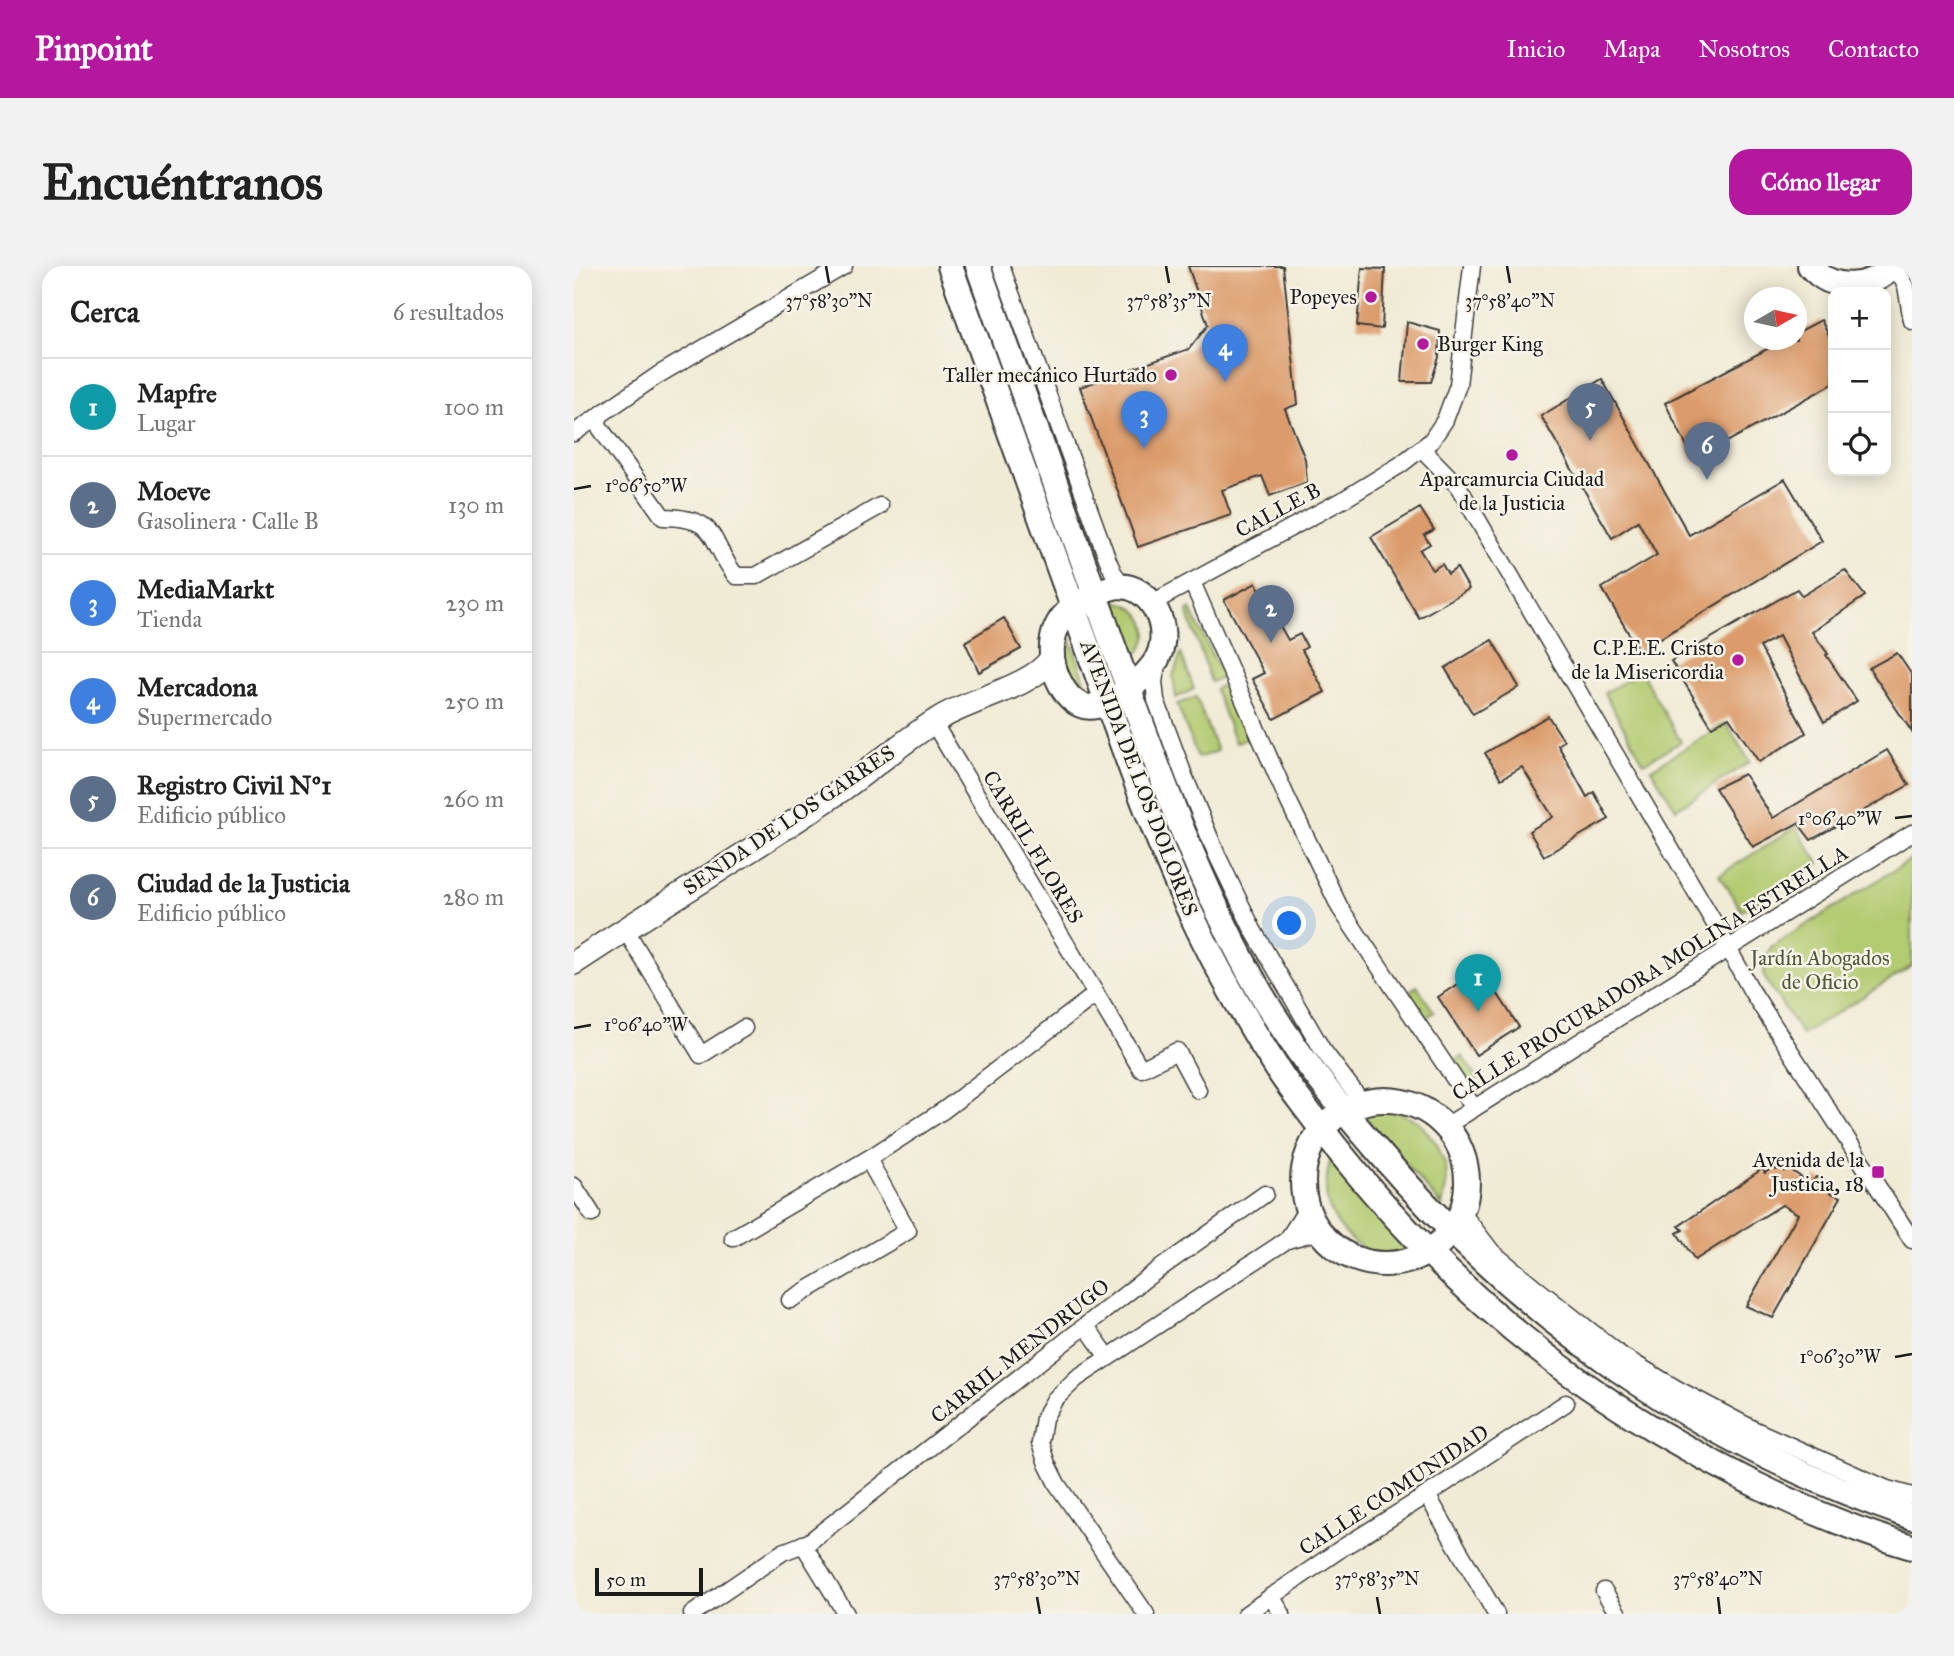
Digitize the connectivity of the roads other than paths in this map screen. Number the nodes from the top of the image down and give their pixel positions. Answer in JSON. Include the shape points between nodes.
{"nodes":[{"id":1,"x":844,"y":266,"type":"edge"},
{"id":2,"x":950,"y":266,"type":"edge"},
{"id":3,"x":978,"y":266,"type":"edge"},
{"id":4,"x":1001,"y":266,"type":"edge"},
{"id":5,"x":1472,"y":266,"type":"edge"},
{"id":6,"x":1810,"y":266,"type":"edge"},
{"id":7,"x":1893,"y":274,"type":"edge"},
{"id":8,"x":1912,"y":321,"type":"edge"},
{"id":9,"x":599,"y":416,"type":"junction"},
{"id":10,"x":574,"y":433,"type":"edge"},
{"id":11,"x":1422,"y":449,"type":"junction"},
{"id":12,"x":880,"y":506,"type":"dead end"},
{"id":13,"x":1192,"y":582,"type":"junction"},
{"id":14,"x":1123,"y":586,"type":"junction"},
{"id":15,"x":1095,"y":594,"type":"junction"},
{"id":16,"x":1152,"y":603,"type":"junction"},
{"id":17,"x":1073,"y":607,"type":"junction"},
{"id":18,"x":1158,"y":657,"type":"junction"},
{"id":19,"x":1051,"y":659,"type":"junction"},
{"id":20,"x":1009,"y":687,"type":"junction"},
{"id":21,"x":1129,"y":688,"type":"junction"},
{"id":22,"x":1063,"y":690,"type":"junction"},
{"id":23,"x":1107,"y":702,"type":"junction"},
{"id":24,"x":933,"y":722,"type":"junction"},
{"id":25,"x":1912,"y":833,"type":"edge"},
{"id":26,"x":625,"y":929,"type":"junction"},
{"id":27,"x":1727,"y":948,"type":"junction"},
{"id":28,"x":574,"y":963,"type":"edge"},
{"id":29,"x":1096,"y":994,"type":"junction"},
{"id":30,"x":744,"y":1028,"type":"dead end"},
{"id":31,"x":1198,"y":1090,"type":"dead end"},
{"id":32,"x":1352,"y":1107,"type":"junction"},
{"id":33,"x":1474,"y":1108,"type":"junction"},
{"id":34,"x":1446,"y":1126,"type":"junction"},
{"id":35,"x":1322,"y":1129,"type":"junction"},
{"id":36,"x":868,"y":1159,"type":"junction"},
{"id":37,"x":574,"y":1186,"type":"edge"},
{"id":38,"x":1265,"y":1194,"type":"dead end"},
{"id":39,"x":1307,"y":1209,"type":"junction"},
{"id":40,"x":592,"y":1214,"type":"dead end"},
{"id":41,"x":1456,"y":1223,"type":"junction"},
{"id":42,"x":1319,"y":1231,"type":"junction"},
{"id":43,"x":733,"y":1238,"type":"dead end"},
{"id":44,"x":1287,"y":1240,"type":"junction"},
{"id":45,"x":1912,"y":1240,"type":"edge"},
{"id":46,"x":1429,"y":1252,"type":"junction"},
{"id":47,"x":790,"y":1300,"type":"dead end"},
{"id":48,"x":1086,"y":1326,"type":"junction"},
{"id":49,"x":1108,"y":1357,"type":"junction"},
{"id":50,"x":1566,"y":1403,"type":"dead end"},
{"id":51,"x":1912,"y":1484,"type":"edge"},
{"id":52,"x":1892,"y":1490,"type":"junction"},
{"id":53,"x":1427,"y":1495,"type":"junction"},
{"id":54,"x":1912,"y":1496,"type":"edge"},
{"id":55,"x":1912,"y":1517,"type":"edge"},
{"id":56,"x":803,"y":1544,"type":"junction"},
{"id":57,"x":1912,"y":1547,"type":"edge"},
{"id":58,"x":1604,"y":1591,"type":"dead end"},
{"id":59,"x":1271,"y":1596,"type":"junction"},
{"id":60,"x":692,"y":1614,"type":"edge"},
{"id":61,"x":846,"y":1614,"type":"edge"},
{"id":62,"x":1146,"y":1614,"type":"edge"},
{"id":63,"x":1245,"y":1614,"type":"edge"},
{"id":64,"x":1282,"y":1614,"type":"edge"},
{"id":65,"x":1496,"y":1614,"type":"edge"},
{"id":66,"x":1618,"y":1614,"type":"edge"}],
"edges":[{"from":1,"to":9,"type":"street","via":[[658,374]]},
{"from":2,"to":17,"type":"main road","name":"AVENIDA DE LOS DOLORES"},
{"from":3,"to":15,"type":"main road","name":"AVENIDA DE LOS DOLORES"},
{"from":4,"to":14,"type":"street","via":[[1107,558]]},
{"from":5,"to":11,"type":"street","name":"CALLE B","via":[[1457,391],[1439,432]]},
{"from":6,"to":7,"type":"main road","via":[[1827,280],[1843,285],[1860,285]]},
{"from":7,"to":8,"type":"street"},
{"from":9,"to":10,"type":"street"},
{"from":9,"to":12,"type":"street","via":[[598,425],[663,517],[696,520],[713,534],[736,576],[756,576]]},
{"from":11,"to":13,"type":"street","name":"CALLE B","via":[[1346,498]]},
{"from":11,"to":27,"type":"street","via":[[1458,486]]},
{"from":13,"to":16,"type":"street","name":"CALLE B"},
{"from":13,"to":33,"type":"street","via":[[1340,908]]},
{"from":14,"to":15,"type":"main road"},
{"from":14,"to":16,"type":"main road","via":[[1138,590]]},
{"from":15,"to":17,"type":"main road"},
{"from":15,"to":21,"type":"main road","name":"AVENIDA DE LOS DOLORES"},
{"from":16,"to":18,"type":"main road","via":[[1161,630]]},
{"from":17,"to":19,"type":"main road","via":[[1057,628]]},
{"from":17,"to":23,"type":"main road","name":"AVENIDA DE LOS DOLORES"},
{"from":18,"to":21,"type":"main road","via":[[1148,673]]},
{"from":18,"to":32,"type":"street","via":[[1154,693],[1217,855],[1252,930]]},
{"from":19,"to":20,"type":"street","name":"SENDA DE LOS GARRES","via":[[1040,671]]},
{"from":19,"to":22,"type":"main road"},
{"from":20,"to":22,"type":"street"},
{"from":20,"to":24,"type":"street","name":"SENDA DE LOS GARRES"},
{"from":21,"to":23,"type":"main road"},
{"from":21,"to":32,"type":"main road","name":"AVENIDA DE LOS DOLORES","via":[[1175,814],[1216,908],[1260,991],[1305,1062]]},
{"from":22,"to":23,"type":"main road","via":[[1088,707]]},
{"from":23,"to":35,"type":"main road","name":"AVENIDA DE LOS DOLORES","via":[[1164,854],[1207,946],[1283,1078]]},
{"from":24,"to":26,"type":"street","name":"SENDA DE LOS GARRES","via":[[838,792]]},
{"from":24,"to":29,"type":"street","name":"CARRIL FLORES"},
{"from":25,"to":27,"type":"street","name":"CALLE PROCURADORA MOLINA ESTRELLA"},
{"from":26,"to":28,"type":"street","name":"SENDA DE LOS GARRES"},
{"from":26,"to":30,"type":"street","via":[[701,1055]]},
{"from":27,"to":33,"type":"street","name":"CALLE PROCURADORA MOLINA ESTRELLA"},
{"from":27,"to":45,"type":"street"},
{"from":29,"to":31,"type":"street","name":"CARRIL FLORES","via":[[1141,1069],[1177,1051]]},
{"from":29,"to":36,"type":"street","via":[[944,1110]]},
{"from":32,"to":34,"type":"main road","via":[[1380,1099],[1398,1100],[1416,1105]]},
{"from":32,"to":35,"type":"main road"},
{"from":32,"to":41,"type":"main road","name":"AVENIDA DE LOS DOLORES","via":[[1396,1173]]},
{"from":33,"to":34,"type":"street","name":"CALLE PROCURADORA MOLINA ESTRELLA"},
{"from":34,"to":41,"type":"main road","via":[[1466,1167],[1467,1191]]},
{"from":35,"to":39,"type":"main road","via":[[1306,1159],[1302,1184]]},
{"from":35,"to":46,"type":"main road","name":"AVENIDA DE LOS DOLORES"},
{"from":36,"to":43,"type":"street"},
{"from":36,"to":47,"type":"street","via":[[908,1231]]},
{"from":37,"to":40,"type":"street"},
{"from":38,"to":48,"type":"street","name":"CARRIL MENDRUGO"},
{"from":39,"to":42,"type":"main road"},
{"from":39,"to":44,"type":"street"},
{"from":41,"to":46,"type":"main road"},
{"from":41,"to":52,"type":"street","via":[[1622,1356],[1755,1430]]},
{"from":41,"to":55,"type":"main road","name":"AVENIDA DE LOS DOLORES","via":[[1504,1282],[1591,1352],[1696,1420],[1767,1458]]},
{"from":42,"to":44,"type":"street"},
{"from":42,"to":46,"type":"main road","via":[[1335,1248],[1377,1265],[1400,1264]]},
{"from":44,"to":49,"type":"street"},
{"from":46,"to":57,"type":"main road","name":"AVENIDA DE LOS DOLORES","via":[[1514,1332],[1636,1418],[1812,1511]]},
{"from":48,"to":49,"type":"street"},
{"from":48,"to":56,"type":"street","name":"CARRIL MENDRUGO"},
{"from":49,"to":62,"type":"street","via":[[1055,1399],[1044,1418],[1040,1443],[1057,1484]]},
{"from":50,"to":53,"type":"street","name":"CALLE COMUNIDAD"},
{"from":51,"to":52,"type":"street"},
{"from":52,"to":54,"type":"street"},
{"from":53,"to":59,"type":"street","name":"CALLE COMUNIDAD"},
{"from":53,"to":65,"type":"street"},
{"from":56,"to":60,"type":"street","name":"CARRIL MENDRUGO","via":[[783,1552]]},
{"from":56,"to":61,"type":"street"},
{"from":58,"to":66,"type":"street"},
{"from":59,"to":63,"type":"street","name":"CALLE COMUNIDAD"},
{"from":59,"to":64,"type":"street"}]}
